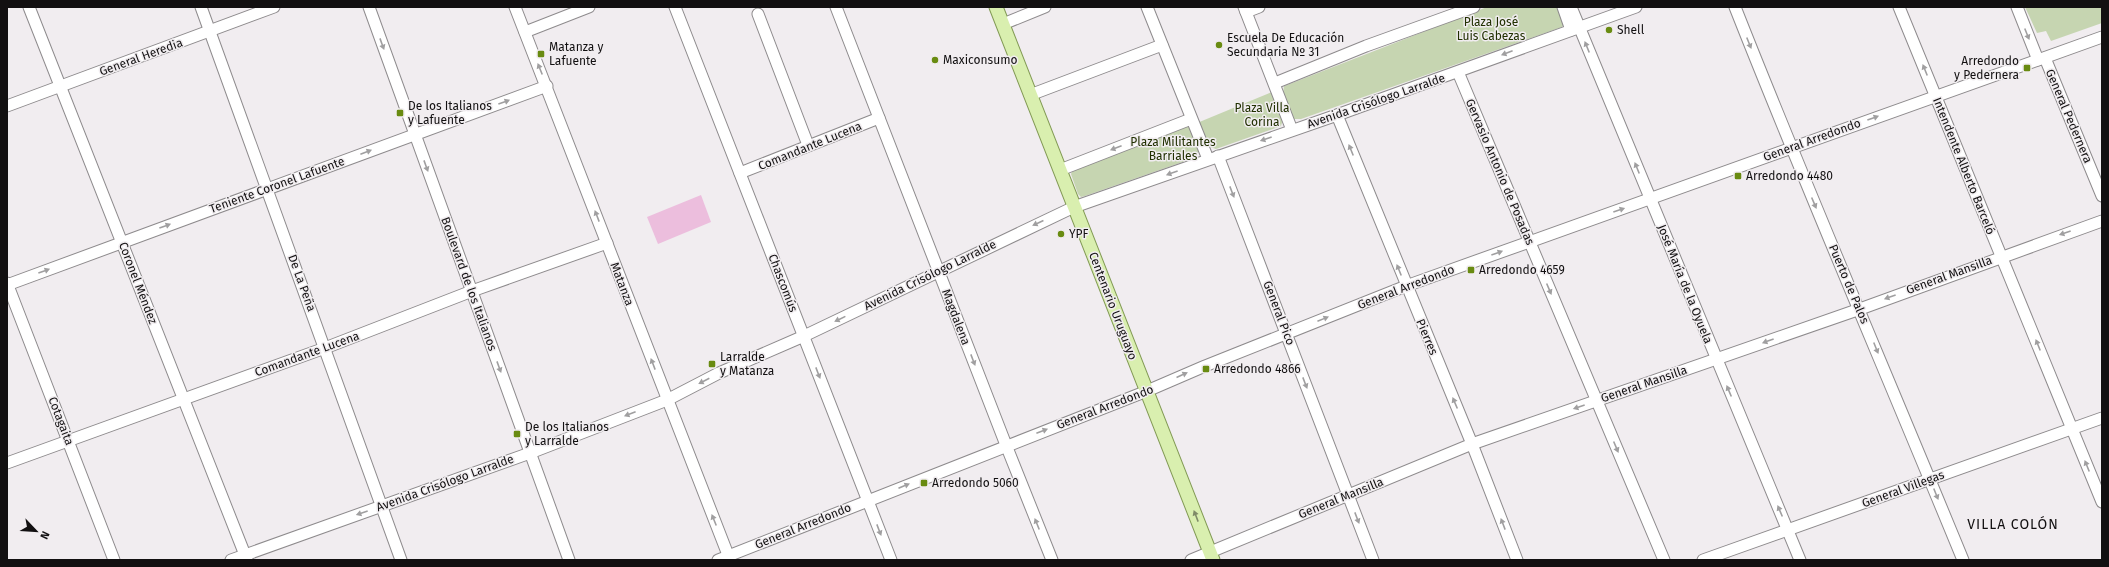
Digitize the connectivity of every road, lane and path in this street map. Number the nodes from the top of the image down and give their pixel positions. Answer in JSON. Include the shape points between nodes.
{"nodes":[{"id":1,"x":29,"y":7,"type":"edge"},
{"id":2,"x":201,"y":7,"type":"edge"},
{"id":3,"x":274,"y":7,"type":"edge"},
{"id":4,"x":369,"y":7,"type":"edge"},
{"id":5,"x":515,"y":7,"type":"edge"},
{"id":6,"x":589,"y":7,"type":"edge"},
{"id":7,"x":675,"y":7,"type":"edge"},
{"id":8,"x":836,"y":7,"type":"edge"},
{"id":9,"x":996,"y":7,"type":"edge"},
{"id":10,"x":1045,"y":7,"type":"edge"},
{"id":11,"x":1147,"y":7,"type":"edge"},
{"id":12,"x":1259,"y":7,"type":"edge"},
{"id":13,"x":1474,"y":7,"type":"edge"},
{"id":14,"x":1563,"y":7,"type":"edge"},
{"id":15,"x":1571,"y":7,"type":"edge"},
{"id":16,"x":1636,"y":7,"type":"edge"},
{"id":17,"x":1735,"y":7,"type":"edge"},
{"id":18,"x":1899,"y":7,"type":"edge"},
{"id":19,"x":2017,"y":7,"type":"edge"},
{"id":20,"x":1245,"y":10,"type":"edge"},
{"id":21,"x":758,"y":14,"type":"dead end"},
{"id":22,"x":1003,"y":24,"type":"junction"},
{"id":23,"x":1575,"y":29,"type":"junction"},
{"id":24,"x":210,"y":31,"type":"junction"},
{"id":25,"x":525,"y":32,"type":"junction"},
{"id":26,"x":2102,"y":37,"type":"edge"},
{"id":27,"x":1162,"y":45,"type":"junction"},
{"id":28,"x":2042,"y":59,"type":"junction"},
{"id":29,"x":1458,"y":72,"type":"junction"},
{"id":30,"x":1275,"y":83,"type":"junction"},
{"id":31,"x":61,"y":86,"type":"junction"},
{"id":32,"x":547,"y":86,"type":"junction"},
{"id":33,"x":1030,"y":95,"type":"junction"},
{"id":34,"x":1935,"y":96,"type":"junction"},
{"id":35,"x":7,"y":106,"type":"edge"},
{"id":36,"x":1337,"y":115,"type":"junction"},
{"id":37,"x":879,"y":118,"type":"junction"},
{"id":38,"x":1191,"y":119,"type":"junction"},
{"id":39,"x":1292,"y":130,"type":"junction"},
{"id":40,"x":414,"y":134,"type":"junction"},
{"id":41,"x":808,"y":145,"type":"junction"},
{"id":42,"x":1790,"y":148,"type":"junction"},
{"id":43,"x":1213,"y":158,"type":"junction"},
{"id":44,"x":1060,"y":170,"type":"junction"},
{"id":45,"x":740,"y":173,"type":"junction"},
{"id":46,"x":268,"y":189,"type":"junction"},
{"id":47,"x":2102,"y":196,"type":"edge"},
{"id":48,"x":1650,"y":199,"type":"junction"},
{"id":49,"x":1074,"y":207,"type":"junction"},
{"id":50,"x":2102,"y":221,"type":"edge"},
{"id":51,"x":1529,"y":241,"type":"junction"},
{"id":52,"x":122,"y":242,"type":"junction"},
{"id":53,"x":607,"y":243,"type":"junction"},
{"id":54,"x":2001,"y":256,"type":"junction"},
{"id":55,"x":939,"y":272,"type":"junction"},
{"id":56,"x":7,"y":284,"type":"edge"},
{"id":57,"x":1406,"y":286,"type":"junction"},
{"id":58,"x":472,"y":291,"type":"junction"},
{"id":59,"x":1860,"y":309,"type":"junction"},
{"id":60,"x":1286,"y":334,"type":"junction"},
{"id":61,"x":804,"y":336,"type":"junction"},
{"id":62,"x":325,"y":348,"type":"junction"},
{"id":63,"x":1716,"y":360,"type":"junction"},
{"id":64,"x":1147,"y":391,"type":"junction"},
{"id":65,"x":183,"y":399,"type":"junction"},
{"id":66,"x":667,"y":400,"type":"junction"},
{"id":67,"x":1596,"y":401,"type":"junction"},
{"id":68,"x":2102,"y":418,"type":"edge"},
{"id":69,"x":2072,"y":428,"type":"junction"},
{"id":70,"x":69,"y":440,"type":"junction"},
{"id":71,"x":1472,"y":444,"type":"junction"},
{"id":72,"x":1006,"y":445,"type":"junction"},
{"id":73,"x":530,"y":453,"type":"junction"},
{"id":74,"x":7,"y":463,"type":"edge"},
{"id":75,"x":1930,"y":480,"type":"junction"},
{"id":76,"x":1348,"y":495,"type":"junction"},
{"id":77,"x":868,"y":501,"type":"junction"},
{"id":78,"x":2102,"y":502,"type":"edge"},
{"id":79,"x":382,"y":506,"type":"junction"},
{"id":80,"x":1788,"y":530,"type":"junction"},
{"id":81,"x":1212,"y":556,"type":"edge"},
{"id":82,"x":245,"y":557,"type":"edge"},
{"id":83,"x":725,"y":559,"type":"edge"},
{"id":84,"x":114,"y":560,"type":"edge"},
{"id":85,"x":231,"y":560,"type":"edge"},
{"id":86,"x":401,"y":560,"type":"edge"},
{"id":87,"x":569,"y":560,"type":"edge"},
{"id":88,"x":891,"y":560,"type":"edge"},
{"id":89,"x":1052,"y":560,"type":"edge"},
{"id":90,"x":1191,"y":560,"type":"edge"},
{"id":91,"x":1373,"y":560,"type":"edge"},
{"id":92,"x":1517,"y":560,"type":"edge"},
{"id":93,"x":1664,"y":560,"type":"edge"},
{"id":94,"x":1703,"y":560,"type":"edge"},
{"id":95,"x":1800,"y":560,"type":"edge"},
{"id":96,"x":1963,"y":560,"type":"edge"}],
"edges":[{"from":1,"to":31,"type":"street","name":"Coronel Méndez"},
{"from":2,"to":24,"type":"street","name":"De La Peña"},
{"from":3,"to":24,"type":"street","name":"General Heredia"},
{"from":4,"to":40,"type":"street","name":"Boulevard de los Italianos","one_way":true},
{"from":5,"to":25,"type":"street","name":"Matanza"},
{"from":6,"to":25,"type":"street"},
{"from":7,"to":45,"type":"street","name":"Chascomús"},
{"from":8,"to":37,"type":"street","name":"Magdalena"},
{"from":9,"to":22,"type":"main road","name":"Centenario Uruguayo"},
{"from":10,"to":22,"type":"street"},
{"from":11,"to":27,"type":"street","name":"General Pico"},
{"from":12,"to":20,"type":"street"},
{"from":13,"to":30,"type":"street","via":[[1366,46]]},
{"from":14,"to":23,"type":"street","name":"José María de la Oyuela"},
{"from":15,"to":23,"type":"street","name":"José María de la Oyuela"},
{"from":16,"to":23,"type":"street","name":"Avenida Crisólogo Larralde"},
{"from":17,"to":42,"type":"street","name":"Puerto de Palos","one_way":true},
{"from":34,"to":18,"type":"street","name":"Intendente Alberto Barceló","one_way":true},
{"from":19,"to":28,"type":"street","name":"General Pedernera","one_way":true},
{"from":20,"to":30,"type":"street"},
{"from":21,"to":41,"type":"street"},
{"from":22,"to":33,"type":"main road","name":"Centenario Uruguayo"},
{"from":23,"to":29,"type":"street","name":"Avenida Crisólogo Larralde","one_way":true},
{"from":48,"to":23,"type":"street","name":"José María de la Oyuela","one_way":true},
{"from":24,"to":31,"type":"street","name":"General Heredia"},
{"from":24,"to":46,"type":"street","name":"De La Peña"},
{"from":32,"to":25,"type":"street","name":"Matanza","one_way":true},
{"from":26,"to":28,"type":"street","name":"General Arredondo"},
{"from":27,"to":33,"type":"street"},
{"from":27,"to":38,"type":"street","name":"General Pico"},
{"from":28,"to":34,"type":"street","name":"General Arredondo"},
{"from":28,"to":47,"type":"street","name":"General Pedernera"},
{"from":29,"to":36,"type":"street","name":"Avenida Crisólogo Larralde"},
{"from":29,"to":51,"type":"street","name":"Gervasio Antonio de Posadas"},
{"from":30,"to":39,"type":"street"},
{"from":31,"to":35,"type":"street","name":"General Heredia"},
{"from":31,"to":52,"type":"street","name":"Coronel Méndez"},
{"from":40,"to":32,"type":"street","name":"Teniente Coronel Lafuente","one_way":true},
{"from":53,"to":32,"type":"street","name":"Matanza","one_way":true},
{"from":33,"to":44,"type":"main road","name":"Centenario Uruguayo"},
{"from":42,"to":34,"type":"street","name":"General Arredondo","one_way":true},
{"from":34,"to":54,"type":"street","name":"Intendente Alberto Barceló"},
{"from":36,"to":39,"type":"street","name":"Avenida Crisólogo Larralde"},
{"from":57,"to":36,"type":"street","name":"Pierres","one_way":true},
{"from":37,"to":41,"type":"street","name":"Comandante Lucena"},
{"from":37,"to":55,"type":"street","name":"Magdalena"},
{"from":38,"to":43,"type":"street","name":"General Pico"},
{"from":38,"to":44,"type":"street","one_way":true},
{"from":39,"to":43,"type":"street","name":"Avenida Crisólogo Larralde","one_way":true},
{"from":46,"to":40,"type":"street","name":"Teniente Coronel Lafuente","one_way":true},
{"from":40,"to":58,"type":"street","name":"Boulevard de los Italianos","one_way":true},
{"from":41,"to":45,"type":"street","name":"Comandante Lucena"},
{"from":42,"to":48,"type":"street","name":"General Arredondo"},
{"from":42,"to":59,"type":"street","name":"Puerto de Palos","one_way":true},
{"from":43,"to":49,"type":"street","name":"Avenida Crisólogo Larralde","one_way":true},
{"from":43,"to":60,"type":"street","name":"General Pico","one_way":true},
{"from":44,"to":49,"type":"main road","name":"Centenario Uruguayo"},
{"from":45,"to":61,"type":"street","name":"Chascomús"},
{"from":52,"to":46,"type":"street","name":"Teniente Coronel Lafuente","one_way":true},
{"from":46,"to":62,"type":"street","name":"De La Peña"},
{"from":51,"to":48,"type":"street","name":"General Arredondo","one_way":true},
{"from":48,"to":63,"type":"street","name":"José María de la Oyuela"},
{"from":49,"to":55,"type":"street","name":"Avenida Crisólogo Larralde","one_way":true},
{"from":49,"to":64,"type":"main road","name":"Centenario Uruguayo"},
{"from":50,"to":54,"type":"street","name":"General Mansilla","one_way":true},
{"from":57,"to":51,"type":"street","name":"General Arredondo","one_way":true},
{"from":51,"to":67,"type":"street","name":"Gervasio Antonio de Posadas","one_way":true},
{"from":56,"to":52,"type":"street","name":"Teniente Coronel Lafuente","one_way":true},
{"from":52,"to":65,"type":"street","name":"Coronel Méndez"},
{"from":53,"to":58,"type":"street","name":"Comandante Lucena"},
{"from":66,"to":53,"type":"street","name":"Matanza","one_way":true},
{"from":54,"to":59,"type":"street","name":"General Mansilla","one_way":true},
{"from":69,"to":54,"type":"street","name":"Intendente Alberto Barceló","one_way":true},
{"from":55,"to":61,"type":"street","name":"Avenida Crisólogo Larralde","one_way":true},
{"from":55,"to":72,"type":"street","name":"Magdalena","one_way":true},
{"from":56,"to":70,"type":"street","name":"Cotagaita"},
{"from":60,"to":57,"type":"street","name":"General Arredondo","one_way":true},
{"from":71,"to":57,"type":"street","name":"Pierres","one_way":true},
{"from":58,"to":62,"type":"street","name":"Comandante Lucena"},
{"from":58,"to":73,"type":"street","name":"Boulevard de los Italianos","one_way":true},
{"from":59,"to":63,"type":"street","name":"General Mansilla","one_way":true},
{"from":59,"to":75,"type":"street","name":"Puerto de Palos","one_way":true},
{"from":64,"to":60,"type":"street","name":"General Arredondo","one_way":true},
{"from":60,"to":76,"type":"street","name":"General Pico","one_way":true},
{"from":61,"to":66,"type":"street","name":"Avenida Crisólogo Larralde","one_way":true},
{"from":61,"to":77,"type":"street","name":"Chascomús","one_way":true},
{"from":62,"to":65,"type":"street","name":"Comandante Lucena"},
{"from":62,"to":79,"type":"street","name":"De La Peña"},
{"from":63,"to":67,"type":"street","name":"General Mansilla"},
{"from":80,"to":63,"type":"street","name":"José María de la Oyuela","one_way":true},
{"from":72,"to":64,"type":"street","name":"General Arredondo","one_way":true},
{"from":81,"to":64,"type":"main road","name":"Centenario Uruguayo","one_way":true},
{"from":65,"to":70,"type":"street","name":"Comandante Lucena"},
{"from":65,"to":82,"type":"street","name":"Coronel Méndez"},
{"from":66,"to":73,"type":"street","name":"Avenida Crisólogo Larralde","one_way":true},
{"from":83,"to":66,"type":"street","name":"Matanza","one_way":true},
{"from":67,"to":71,"type":"street","name":"General Mansilla","one_way":true},
{"from":67,"to":93,"type":"street","name":"Gervasio Antonio de Posadas","one_way":true},
{"from":68,"to":69,"type":"street","name":"General Villegas"},
{"from":69,"to":75,"type":"street","name":"General Villegas"},
{"from":78,"to":69,"type":"street","name":"Intendente Alberto Barceló","one_way":true},
{"from":70,"to":74,"type":"street","name":"Comandante Lucena"},
{"from":70,"to":84,"type":"street","name":"Cotagaita"},
{"from":71,"to":76,"type":"street","name":"General Mansilla"},
{"from":92,"to":71,"type":"street","name":"Pierres","one_way":true},
{"from":77,"to":72,"type":"street","name":"General Arredondo","one_way":true},
{"from":89,"to":72,"type":"street","name":"Magdalena","one_way":true},
{"from":73,"to":79,"type":"street","name":"Avenida Crisólogo Larralde"},
{"from":73,"to":87,"type":"street","name":"Boulevard de los Italianos"},
{"from":75,"to":80,"type":"street","name":"General Villegas"},
{"from":75,"to":96,"type":"street","name":"Puerto de Palos","one_way":true},
{"from":76,"to":81,"type":"street","name":"General Mansilla"},
{"from":76,"to":91,"type":"street","name":"General Pico","one_way":true},
{"from":77,"to":83,"type":"street","name":"General Arredondo"},
{"from":77,"to":88,"type":"street","name":"Chascomús","one_way":true},
{"from":79,"to":82,"type":"street","name":"Avenida Crisólogo Larralde","one_way":true},
{"from":79,"to":86,"type":"street","name":"De La Peña"},
{"from":80,"to":94,"type":"street","name":"General Villegas"},
{"from":80,"to":95,"type":"street","name":"José María de la Oyuela"},
{"from":81,"to":90,"type":"street","name":"General Mansilla"},
{"from":82,"to":85,"type":"street","name":"Avenida Crisólogo Larralde"}]}
